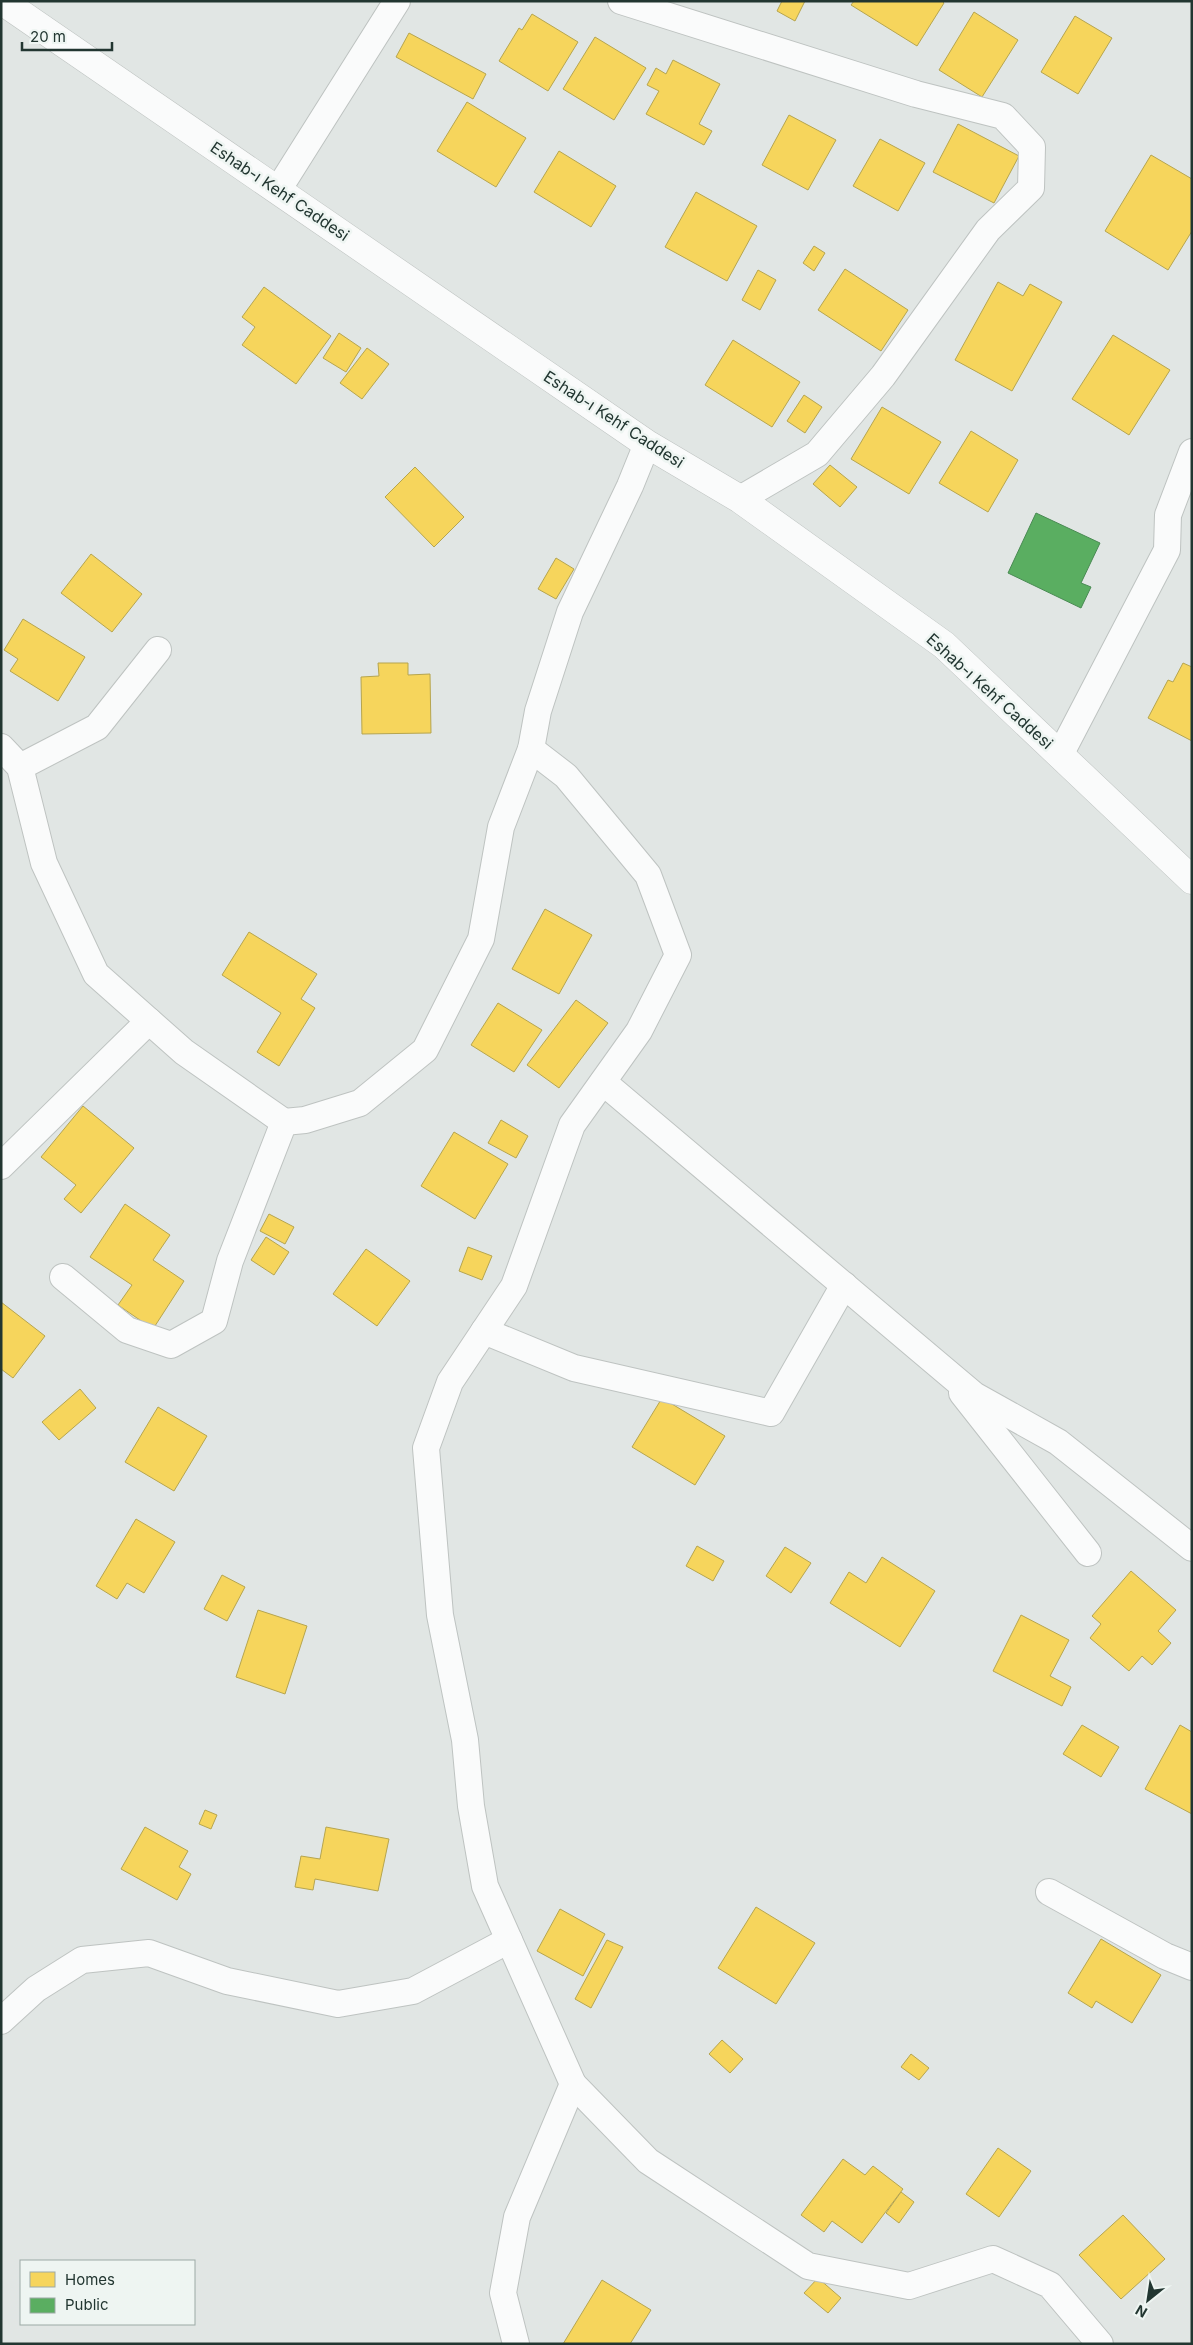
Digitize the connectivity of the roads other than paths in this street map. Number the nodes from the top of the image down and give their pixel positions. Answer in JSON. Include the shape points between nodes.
{"nodes":[{"id":1,"x":2,"y":1,"type":"edge"},
{"id":2,"x":397,"y":1,"type":"edge"},
{"id":3,"x":621,"y":1,"type":"edge"},
{"id":4,"x":278,"y":190,"type":"junction"},
{"id":5,"x":647,"y":444,"type":"junction"},
{"id":6,"x":1192,"y":452,"type":"edge"},
{"id":7,"x":740,"y":499,"type":"junction"},
{"id":8,"x":158,"y":650,"type":"dead end"},
{"id":9,"x":1,"y":747,"type":"edge"},
{"id":10,"x":531,"y":749,"type":"junction"},
{"id":11,"x":1060,"y":755,"type":"junction"},
{"id":12,"x":20,"y":767,"type":"junction"},
{"id":13,"x":1192,"y":880,"type":"edge"},
{"id":14,"x":149,"y":1021,"type":"junction"},
{"id":15,"x":602,"y":1082,"type":"junction"},
{"id":16,"x":284,"y":1122,"type":"junction"},
{"id":17,"x":1,"y":1166,"type":"edge"},
{"id":18,"x":63,"y":1277,"type":"dead end"},
{"id":19,"x":844,"y":1285,"type":"junction"},
{"id":20,"x":484,"y":1331,"type":"junction"},
{"id":21,"x":941,"y":1367,"type":"junction"},
{"id":22,"x":1192,"y":1548,"type":"edge"},
{"id":23,"x":1088,"y":1553,"type":"dead end"},
{"id":24,"x":1049,"y":1892,"type":"dead end"},
{"id":25,"x":509,"y":1940,"type":"junction"},
{"id":26,"x":1192,"y":1967,"type":"edge"},
{"id":27,"x":1,"y":2021,"type":"edge"},
{"id":28,"x":573,"y":2084,"type":"junction"},
{"id":29,"x":516,"y":2344,"type":"edge"},
{"id":30,"x":1100,"y":2344,"type":"edge"}],
"edges":[{"from":1,"to":4,"type":"street","name":"Eshab-ı Kehf Caddesi"},
{"from":2,"to":4,"type":"street"},
{"from":3,"to":7,"type":"street","via":[[916,94],[1002,116],[1032,147],[1031,188],[988,230],[883,376],[817,454]]},
{"from":4,"to":5,"type":"street","name":"Eshab-ı Kehf Caddesi"},
{"from":5,"to":7,"type":"street","name":"Eshab-ı Kehf Caddesi"},
{"from":5,"to":10,"type":"street","via":[[570,612],[538,711]]},
{"from":6,"to":11,"type":"street","via":[[1168,515],[1167,550]]},
{"from":7,"to":11,"type":"street","name":"Eshab-ı Kehf Caddesi","via":[[944,645]]},
{"from":8,"to":12,"type":"street","via":[[97,727]]},
{"from":9,"to":12,"type":"street"},
{"from":10,"to":15,"type":"street","via":[[566,776],[648,875],[678,955],[639,1031]]},
{"from":10,"to":16,"type":"street","via":[[500,827],[481,939],[425,1050],[360,1103],[305,1120]]},
{"from":11,"to":13,"type":"street","name":"Eshab-ı Kehf Caddesi"},
{"from":12,"to":14,"type":"street","via":[[44,863],[96,974]]},
{"from":14,"to":16,"type":"street","via":[[184,1052]]},
{"from":14,"to":17,"type":"street"},
{"from":15,"to":19,"type":"street"},
{"from":15,"to":20,"type":"street","via":[[572,1125],[514,1286]]},
{"from":16,"to":18,"type":"street","via":[[230,1261],[214,1321],[172,1345],[127,1330]]},
{"from":19,"to":20,"type":"street","via":[[771,1413],[574,1368]]},
{"from":19,"to":21,"type":"street"},
{"from":20,"to":25,"type":"street","via":[[450,1382],[426,1448],[440,1615],[465,1740],[472,1815],[485,1886]]},
{"from":21,"to":22,"type":"street","via":[[974,1394],[1058,1442]]},
{"from":21,"to":23,"type":"street"},
{"from":24,"to":26,"type":"street","via":[[1165,1956]]},
{"from":25,"to":27,"type":"street","via":[[413,1992],[338,2004],[228,1981],[149,1953],[82,1960],[36,1989]]},
{"from":25,"to":28,"type":"street"},
{"from":28,"to":29,"type":"street","via":[[518,2217],[503,2293]]},
{"from":28,"to":30,"type":"street","via":[[648,2161],[808,2266],[908,2286],[993,2259],[1050,2285]]}]}
